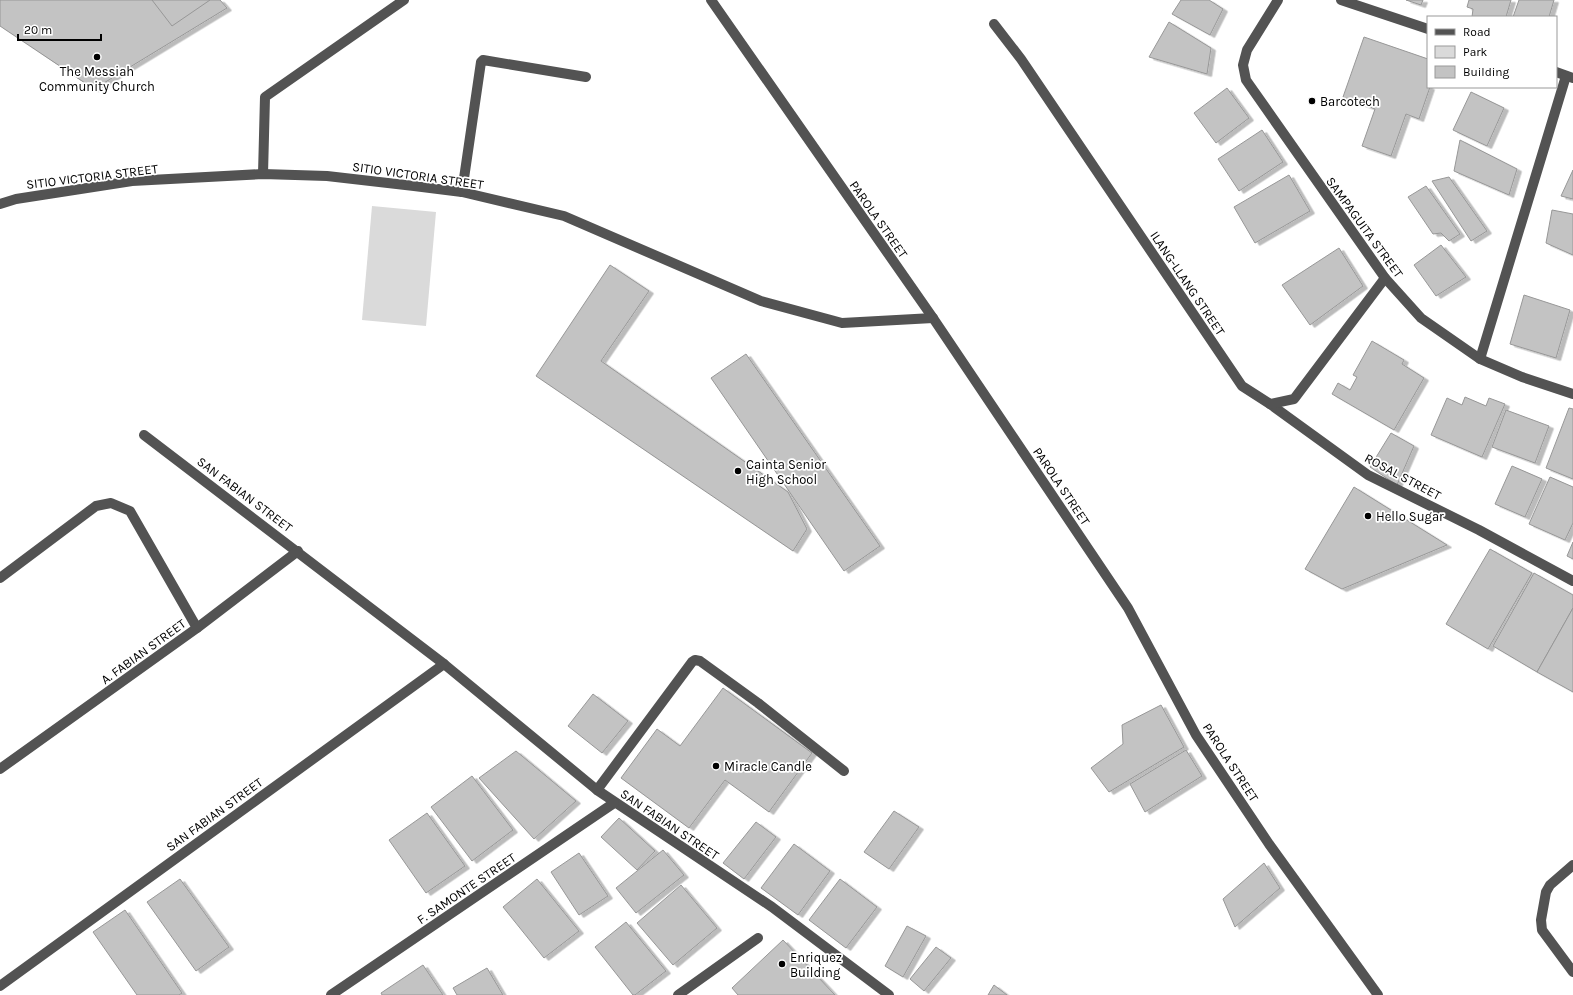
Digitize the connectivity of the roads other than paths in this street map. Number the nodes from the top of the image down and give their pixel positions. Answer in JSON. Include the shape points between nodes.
{"nodes":[{"id":1,"x":404,"y":0,"type":"edge"},
{"id":2,"x":711,"y":0,"type":"edge"},
{"id":3,"x":1278,"y":0,"type":"edge"},
{"id":4,"x":1341,"y":0,"type":"edge"},
{"id":5,"x":994,"y":24,"type":"dead end"},
{"id":6,"x":1427,"y":29,"type":"edge"},
{"id":7,"x":1565,"y":75,"type":"edge"},
{"id":8,"x":586,"y":77,"type":"dead end"},
{"id":9,"x":263,"y":174,"type":"junction"},
{"id":10,"x":462,"y":192,"type":"junction"},
{"id":11,"x":0,"y":204,"type":"edge"},
{"id":12,"x":1385,"y":278,"type":"junction"},
{"id":13,"x":933,"y":318,"type":"junction"},
{"id":14,"x":1480,"y":359,"type":"junction"},
{"id":15,"x":1573,"y":394,"type":"edge"},
{"id":16,"x":1270,"y":404,"type":"junction"},
{"id":17,"x":144,"y":434,"type":"dead end"},
{"id":18,"x":298,"y":551,"type":"junction"},
{"id":19,"x":0,"y":578,"type":"edge"},
{"id":20,"x":1573,"y":581,"type":"edge"},
{"id":21,"x":197,"y":628,"type":"junction"},
{"id":22,"x":444,"y":664,"type":"junction"},
{"id":23,"x":0,"y":768,"type":"edge"},
{"id":24,"x":844,"y":771,"type":"dead end"},
{"id":25,"x":597,"y":790,"type":"junction"},
{"id":26,"x":614,"y":803,"type":"junction"},
{"id":27,"x":1573,"y":865,"type":"edge"},
{"id":28,"x":758,"y":938,"type":"dead end"},
{"id":29,"x":1573,"y":972,"type":"edge"},
{"id":30,"x":0,"y":986,"type":"edge"},
{"id":31,"x":331,"y":995,"type":"edge"},
{"id":32,"x":678,"y":995,"type":"edge"},
{"id":33,"x":889,"y":995,"type":"edge"},
{"id":34,"x":1378,"y":995,"type":"edge"}],
"edges":[{"from":1,"to":9,"type":"street","via":[[265,97]]},
{"from":2,"to":13,"type":"street","name":"PAROLA STREET"},
{"from":3,"to":12,"type":"street","name":"SAMPAGUITA STREET","via":[[1247,50],[1243,65],[1246,80]]},
{"from":4,"to":6,"type":"street"},
{"from":5,"to":16,"type":"street","name":"ILANG-LLANG STREET","via":[[1021,59],[1242,386]]},
{"from":7,"to":14,"type":"street"},
{"from":8,"to":10,"type":"street","via":[[483,60]]},
{"from":9,"to":10,"type":"street","name":"SITIO VICTORIA STREET","via":[[327,176]]},
{"from":9,"to":11,"type":"street","name":"SITIO VICTORIA STREET","via":[[132,181],[16,199]]},
{"from":10,"to":13,"type":"street","name":"SITIO VICTORIA STREET","via":[[564,216],[761,301],[842,323]]},
{"from":12,"to":14,"type":"street","name":"SAMPAGUITA STREET","via":[[1420,318]]},
{"from":12,"to":16,"type":"street","via":[[1294,399]]},
{"from":13,"to":34,"type":"street","name":"PAROLA STREET","via":[[1128,608],[1196,735],[1269,844]]},
{"from":14,"to":15,"type":"street","name":"SAMPAGUITA STREET","via":[[1522,377]]},
{"from":16,"to":20,"type":"street","name":"ROSAL STREET","via":[[1368,475],[1479,530]]},
{"from":17,"to":18,"type":"street","name":"SAN FABIAN STREET"},
{"from":18,"to":21,"type":"street","name":"A. FABIAN STREET"},
{"from":18,"to":22,"type":"street","name":"SAN FABIAN STREET"},
{"from":19,"to":21,"type":"street","via":[[96,506],[111,503],[130,512]]},
{"from":21,"to":23,"type":"street","name":"A. FABIAN STREET"},
{"from":22,"to":25,"type":"street","name":"SAN FABIAN STREET"},
{"from":22,"to":30,"type":"street","name":"SAN FABIAN STREET"},
{"from":24,"to":25,"type":"street","via":[[758,703],[700,661],[694,660]]},
{"from":25,"to":26,"type":"street","name":"SAN FABIAN STREET"},
{"from":26,"to":31,"type":"street","name":"F. SAMONTE STREET"},
{"from":26,"to":33,"type":"street","name":"SAN FABIAN STREET","via":[[772,907]]},
{"from":27,"to":29,"type":"street","via":[[1550,885],[1546,892],[1541,920],[1542,930]]},
{"from":28,"to":32,"type":"street"}]}
